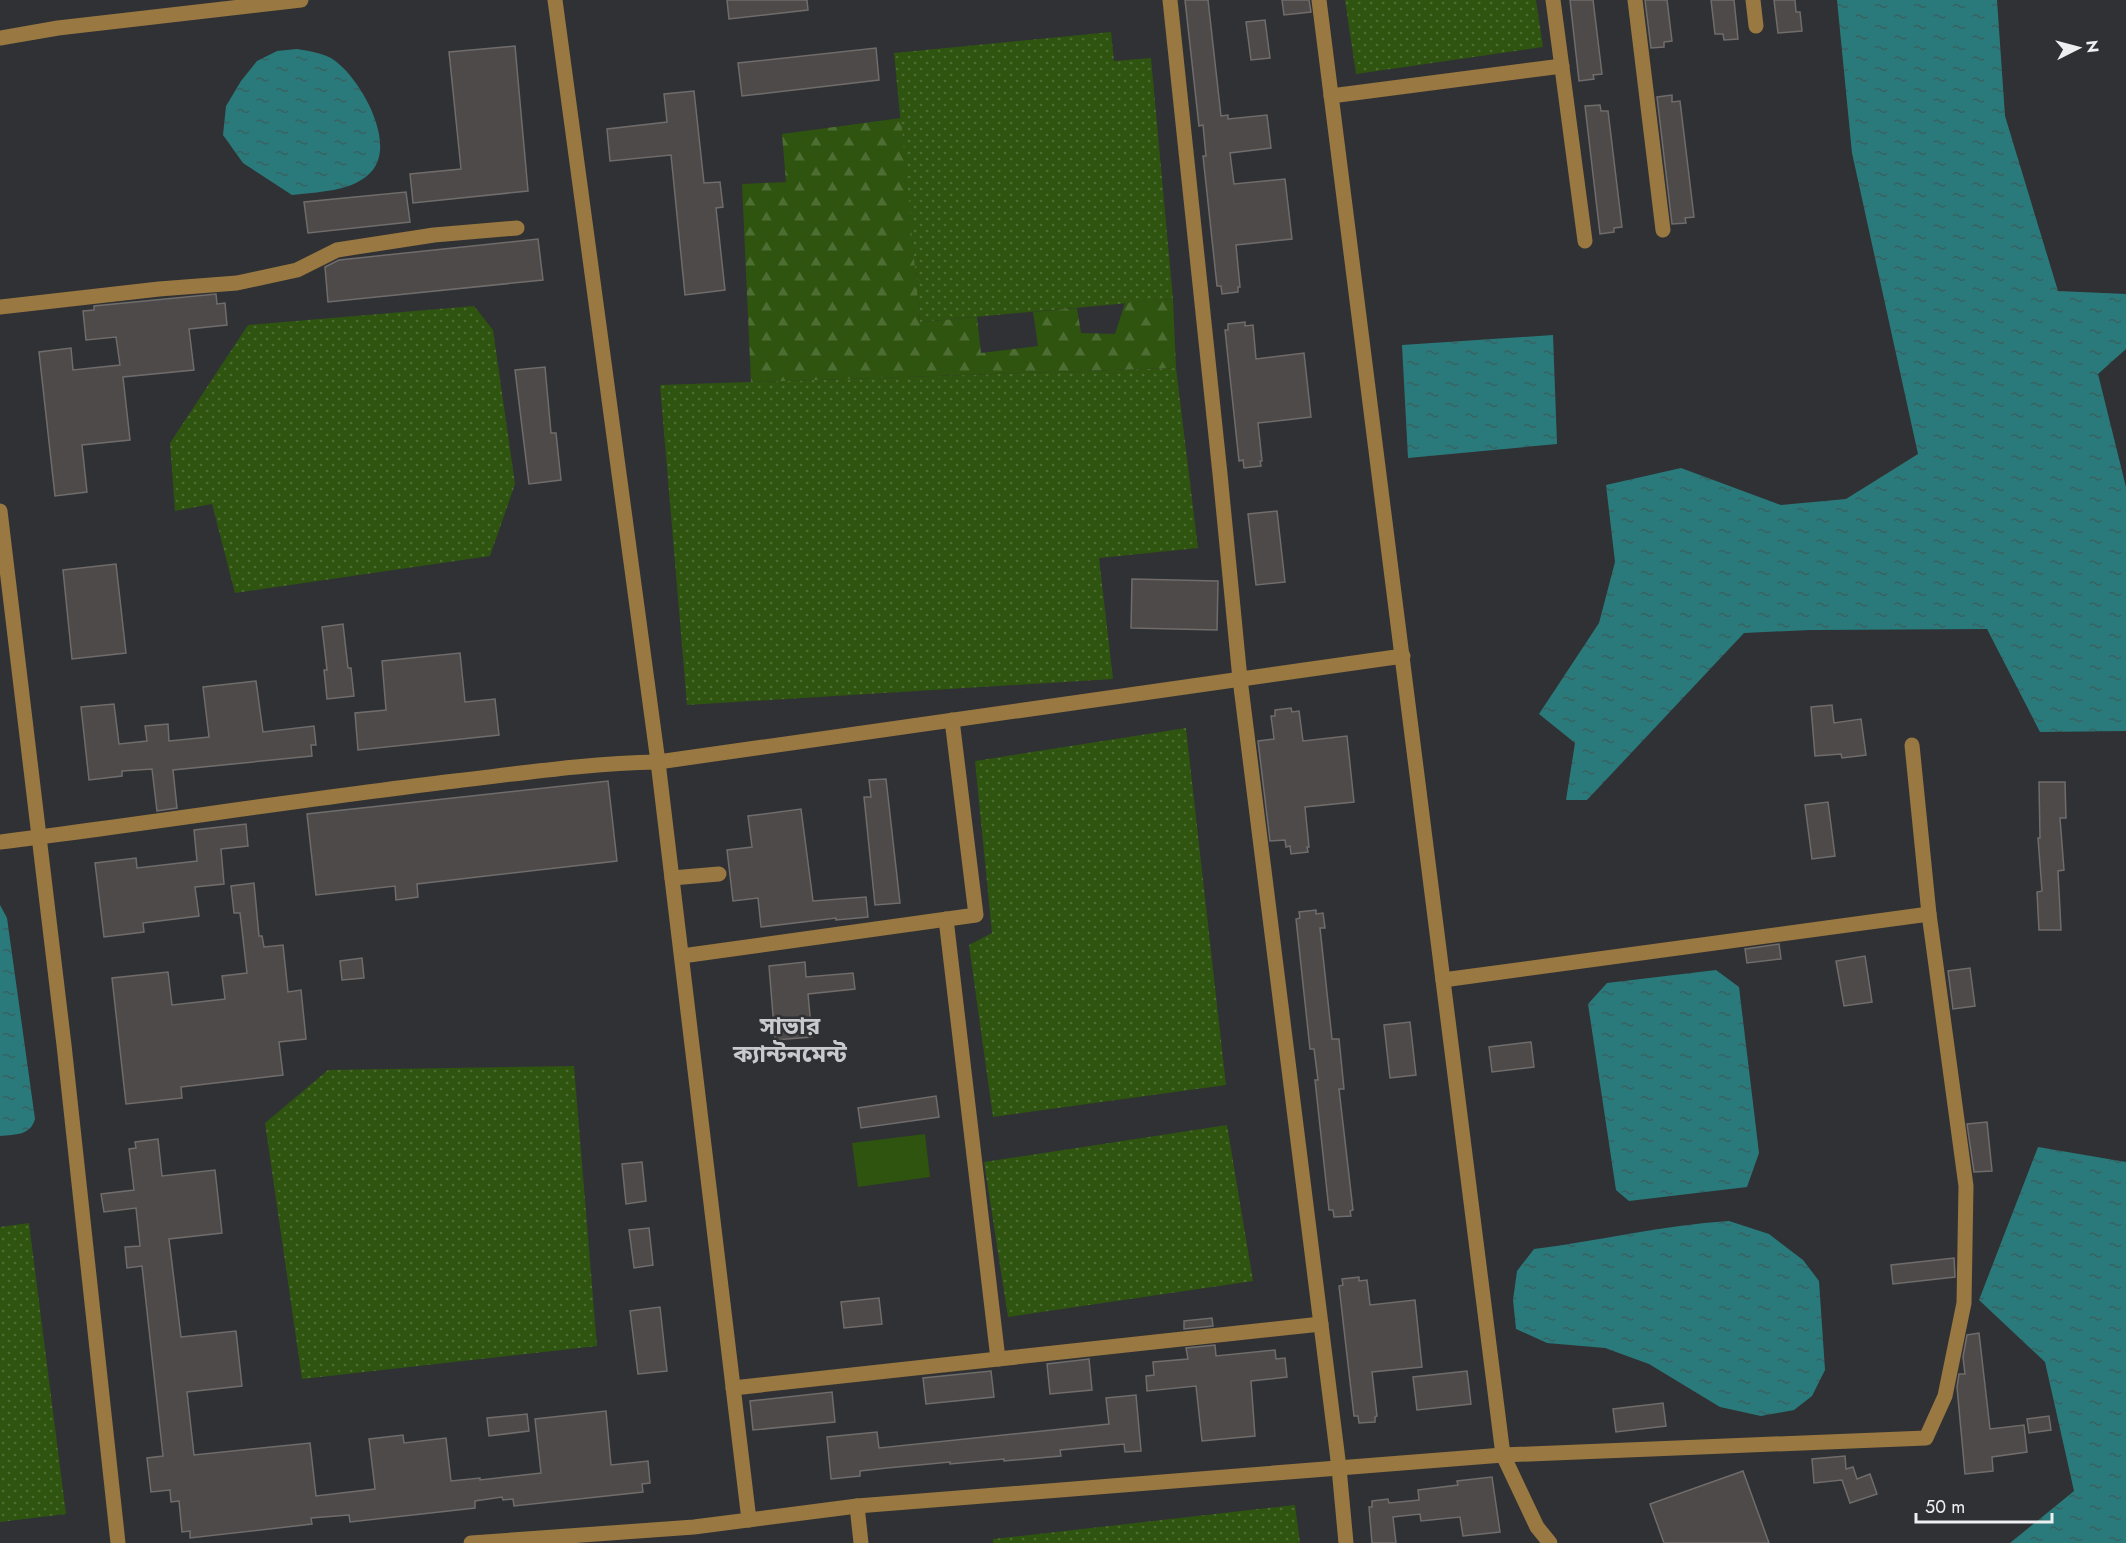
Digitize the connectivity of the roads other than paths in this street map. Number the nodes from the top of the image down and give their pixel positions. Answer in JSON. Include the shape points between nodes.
{"nodes":[{"id":1,"x":301,"y":0,"type":"edge"},
{"id":2,"x":555,"y":0,"type":"edge"},
{"id":3,"x":1170,"y":0,"type":"edge"},
{"id":4,"x":1319,"y":0,"type":"edge"},
{"id":5,"x":1553,"y":0,"type":"edge"},
{"id":6,"x":1635,"y":0,"type":"edge"},
{"id":7,"x":1753,"y":0,"type":"edge"},
{"id":8,"x":1756,"y":26,"type":"dead end"},
{"id":9,"x":0,"y":38,"type":"edge"},
{"id":10,"x":1562,"y":66,"type":"junction"},
{"id":11,"x":1331,"y":96,"type":"junction"},
{"id":12,"x":517,"y":228,"type":"dead end"},
{"id":13,"x":1663,"y":230,"type":"dead end"},
{"id":14,"x":1585,"y":241,"type":"dead end"},
{"id":15,"x":0,"y":307,"type":"edge"},
{"id":16,"x":0,"y":511,"type":"edge"},
{"id":17,"x":1402,"y":656,"type":"junction"},
{"id":18,"x":1240,"y":679,"type":"junction"},
{"id":19,"x":952,"y":720,"type":"junction"},
{"id":20,"x":1912,"y":745,"type":"dead end"},
{"id":21,"x":658,"y":762,"type":"junction"},
{"id":22,"x":38,"y":838,"type":"junction"},
{"id":23,"x":0,"y":842,"type":"edge"},
{"id":24,"x":719,"y":874,"type":"dead end"},
{"id":25,"x":672,"y":878,"type":"junction"},
{"id":26,"x":1929,"y":914,"type":"junction"},
{"id":27,"x":946,"y":920,"type":"junction"},
{"id":28,"x":682,"y":956,"type":"junction"},
{"id":29,"x":1443,"y":980,"type":"junction"},
{"id":30,"x":1321,"y":1324,"type":"junction"},
{"id":31,"x":999,"y":1359,"type":"junction"},
{"id":32,"x":733,"y":1388,"type":"junction"},
{"id":33,"x":1503,"y":1455,"type":"junction"},
{"id":34,"x":1340,"y":1468,"type":"junction"},
{"id":35,"x":857,"y":1506,"type":"junction"},
{"id":36,"x":749,"y":1520,"type":"junction"},
{"id":37,"x":118,"y":1543,"type":"edge"},
{"id":38,"x":471,"y":1543,"type":"edge"},
{"id":39,"x":861,"y":1543,"type":"edge"},
{"id":40,"x":1346,"y":1543,"type":"edge"},
{"id":41,"x":1550,"y":1543,"type":"edge"}],
"edges":[{"from":1,"to":9,"type":"street"},
{"from":2,"to":21,"type":"street"},
{"from":3,"to":18,"type":"street"},
{"from":4,"to":11,"type":"street"},
{"from":5,"to":10,"type":"street"},
{"from":6,"to":13,"type":"street"},
{"from":7,"to":8,"type":"street"},
{"from":10,"to":11,"type":"street"},
{"from":10,"to":14,"type":"street"},
{"from":11,"to":17,"type":"street"},
{"from":12,"to":15,"type":"street","via":[[338,249],[297,270],[237,283]]},
{"from":16,"to":22,"type":"street"},
{"from":17,"to":18,"type":"street"},
{"from":17,"to":29,"type":"street"},
{"from":18,"to":19,"type":"street"},
{"from":18,"to":30,"type":"street"},
{"from":19,"to":21,"type":"street"},
{"from":19,"to":27,"type":"street","via":[[976,915]]},
{"from":20,"to":26,"type":"street"},
{"from":21,"to":22,"type":"street","via":[[611,762],[392,788]]},
{"from":21,"to":25,"type":"street"},
{"from":22,"to":23,"type":"street"},
{"from":22,"to":37,"type":"street"},
{"from":24,"to":25,"type":"street"},
{"from":25,"to":28,"type":"street"},
{"from":26,"to":29,"type":"street"},
{"from":26,"to":33,"type":"street","via":[[1966,1186],[1964,1303],[1946,1396],[1926,1438]]},
{"from":27,"to":28,"type":"street"},
{"from":27,"to":31,"type":"street"},
{"from":28,"to":32,"type":"street"},
{"from":29,"to":33,"type":"street"},
{"from":30,"to":31,"type":"street"},
{"from":30,"to":34,"type":"street"},
{"from":31,"to":32,"type":"street"},
{"from":32,"to":36,"type":"street"},
{"from":33,"to":34,"type":"street"},
{"from":33,"to":41,"type":"street","via":[[1537,1527]]},
{"from":34,"to":35,"type":"street"},
{"from":34,"to":40,"type":"street"},
{"from":35,"to":36,"type":"street"},
{"from":35,"to":39,"type":"street"},
{"from":36,"to":38,"type":"street"}]}
